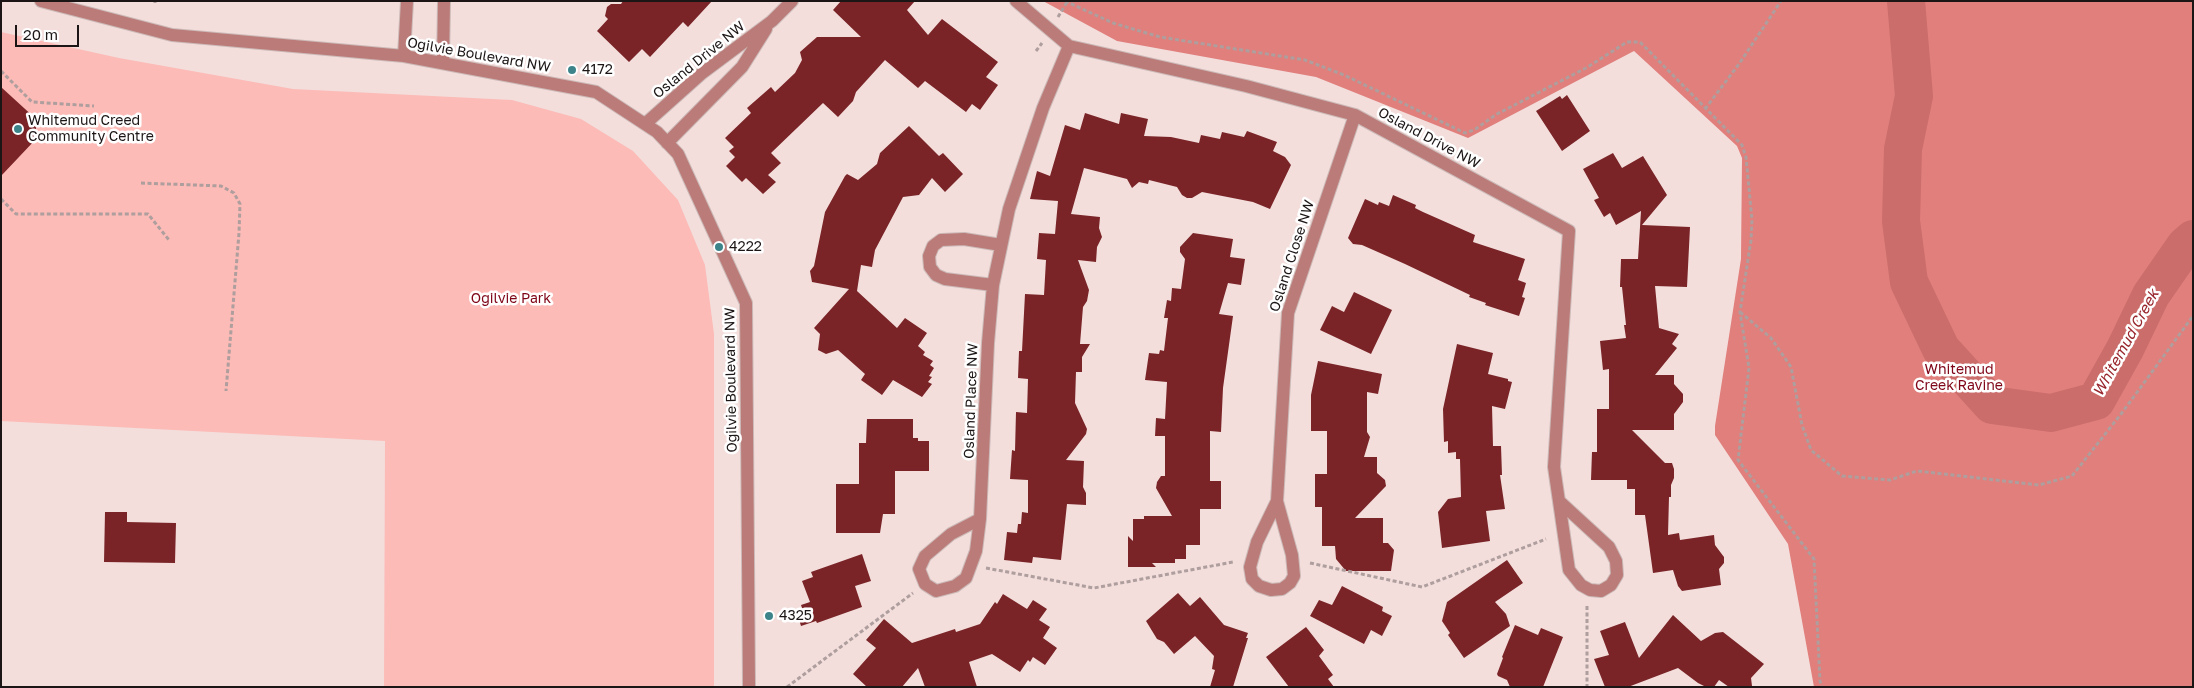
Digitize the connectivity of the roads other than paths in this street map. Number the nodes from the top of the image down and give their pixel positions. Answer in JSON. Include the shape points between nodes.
{"nodes":[{"id":1,"x":41,"y":1,"type":"edge"},
{"id":2,"x":406,"y":1,"type":"edge"},
{"id":3,"x":444,"y":1,"type":"edge"},
{"id":4,"x":792,"y":1,"type":"edge"},
{"id":5,"x":1016,"y":1,"type":"edge"},
{"id":6,"x":772,"y":21,"type":"junction"},
{"id":7,"x":1069,"y":46,"type":"junction"},
{"id":8,"x":404,"y":56,"type":"junction"},
{"id":9,"x":443,"y":63,"type":"junction"},
{"id":10,"x":1355,"y":115,"type":"junction"},
{"id":11,"x":645,"y":124,"type":"junction"},
{"id":12,"x":667,"y":143,"type":"junction"},
{"id":13,"x":1000,"y":245,"type":"junction"},
{"id":14,"x":993,"y":285,"type":"junction"},
{"id":15,"x":1277,"y":500,"type":"junction"},
{"id":16,"x":1560,"y":502,"type":"junction"},
{"id":17,"x":980,"y":519,"type":"junction"},
{"id":18,"x":749,"y":687,"type":"edge"}],
"edges":[{"from":1,"to":8,"type":"street","name":"Ogilvie Boulevard NW","via":[[172,36]]},
{"from":2,"to":8,"type":"street"},
{"from":3,"to":9,"type":"street"},
{"from":4,"to":6,"type":"street","name":"Osland Drive NW"},
{"from":5,"to":7,"type":"street","name":"Osland Drive NW"},
{"from":6,"to":11,"type":"street","name":"Osland Drive NW","via":[[701,74]]},
{"from":6,"to":12,"type":"street","name":"Osland Drive NW","via":[[742,67]]},
{"from":7,"to":10,"type":"street","name":"Osland Drive NW","via":[[1246,86]]},
{"from":7,"to":13,"type":"street","name":"Osland Place NW","via":[[1043,108]]},
{"from":8,"to":9,"type":"street","name":"Ogilvie Boulevard NW"},
{"from":9,"to":11,"type":"street","name":"Ogilvie Boulevard NW","via":[[596,92]]},
{"from":10,"to":15,"type":"street","name":"Osland Close NW","via":[[1288,313]]},
{"from":10,"to":16,"type":"street","name":"Osland Drive NW","via":[[1569,231],[1554,467]]},
{"from":11,"to":12,"type":"street","name":"Ogilvie Boulevard NW"},
{"from":12,"to":18,"type":"street","name":"Ogilvie Boulevard NW","via":[[678,154],[746,303]]},
{"from":13,"to":14,"type":"street","name":"Osland Place NW"},
{"from":13,"to":14,"type":"street","via":[[964,239],[940,240],[932,246],[929,256],[930,268],[936,275]]},
{"from":14,"to":17,"type":"street","name":"Osland Place NW"},
{"from":15,"to":15,"type":"street","name":"Osland Close NW","via":[[1256,542],[1250,567],[1252,579],[1259,586],[1271,590],[1282,589],[1294,576],[1292,555]]},
{"from":16,"to":16,"type":"street","name":"Osland Drive NW","via":[[1609,547],[1616,561],[1617,575],[1611,586],[1601,591],[1590,590],[1581,586],[1569,570]]},
{"from":17,"to":17,"type":"street","name":"Osland Place NW","via":[[976,551],[966,578],[955,586],[936,591],[925,584],[919,569],[925,556],[952,534]]}]}
